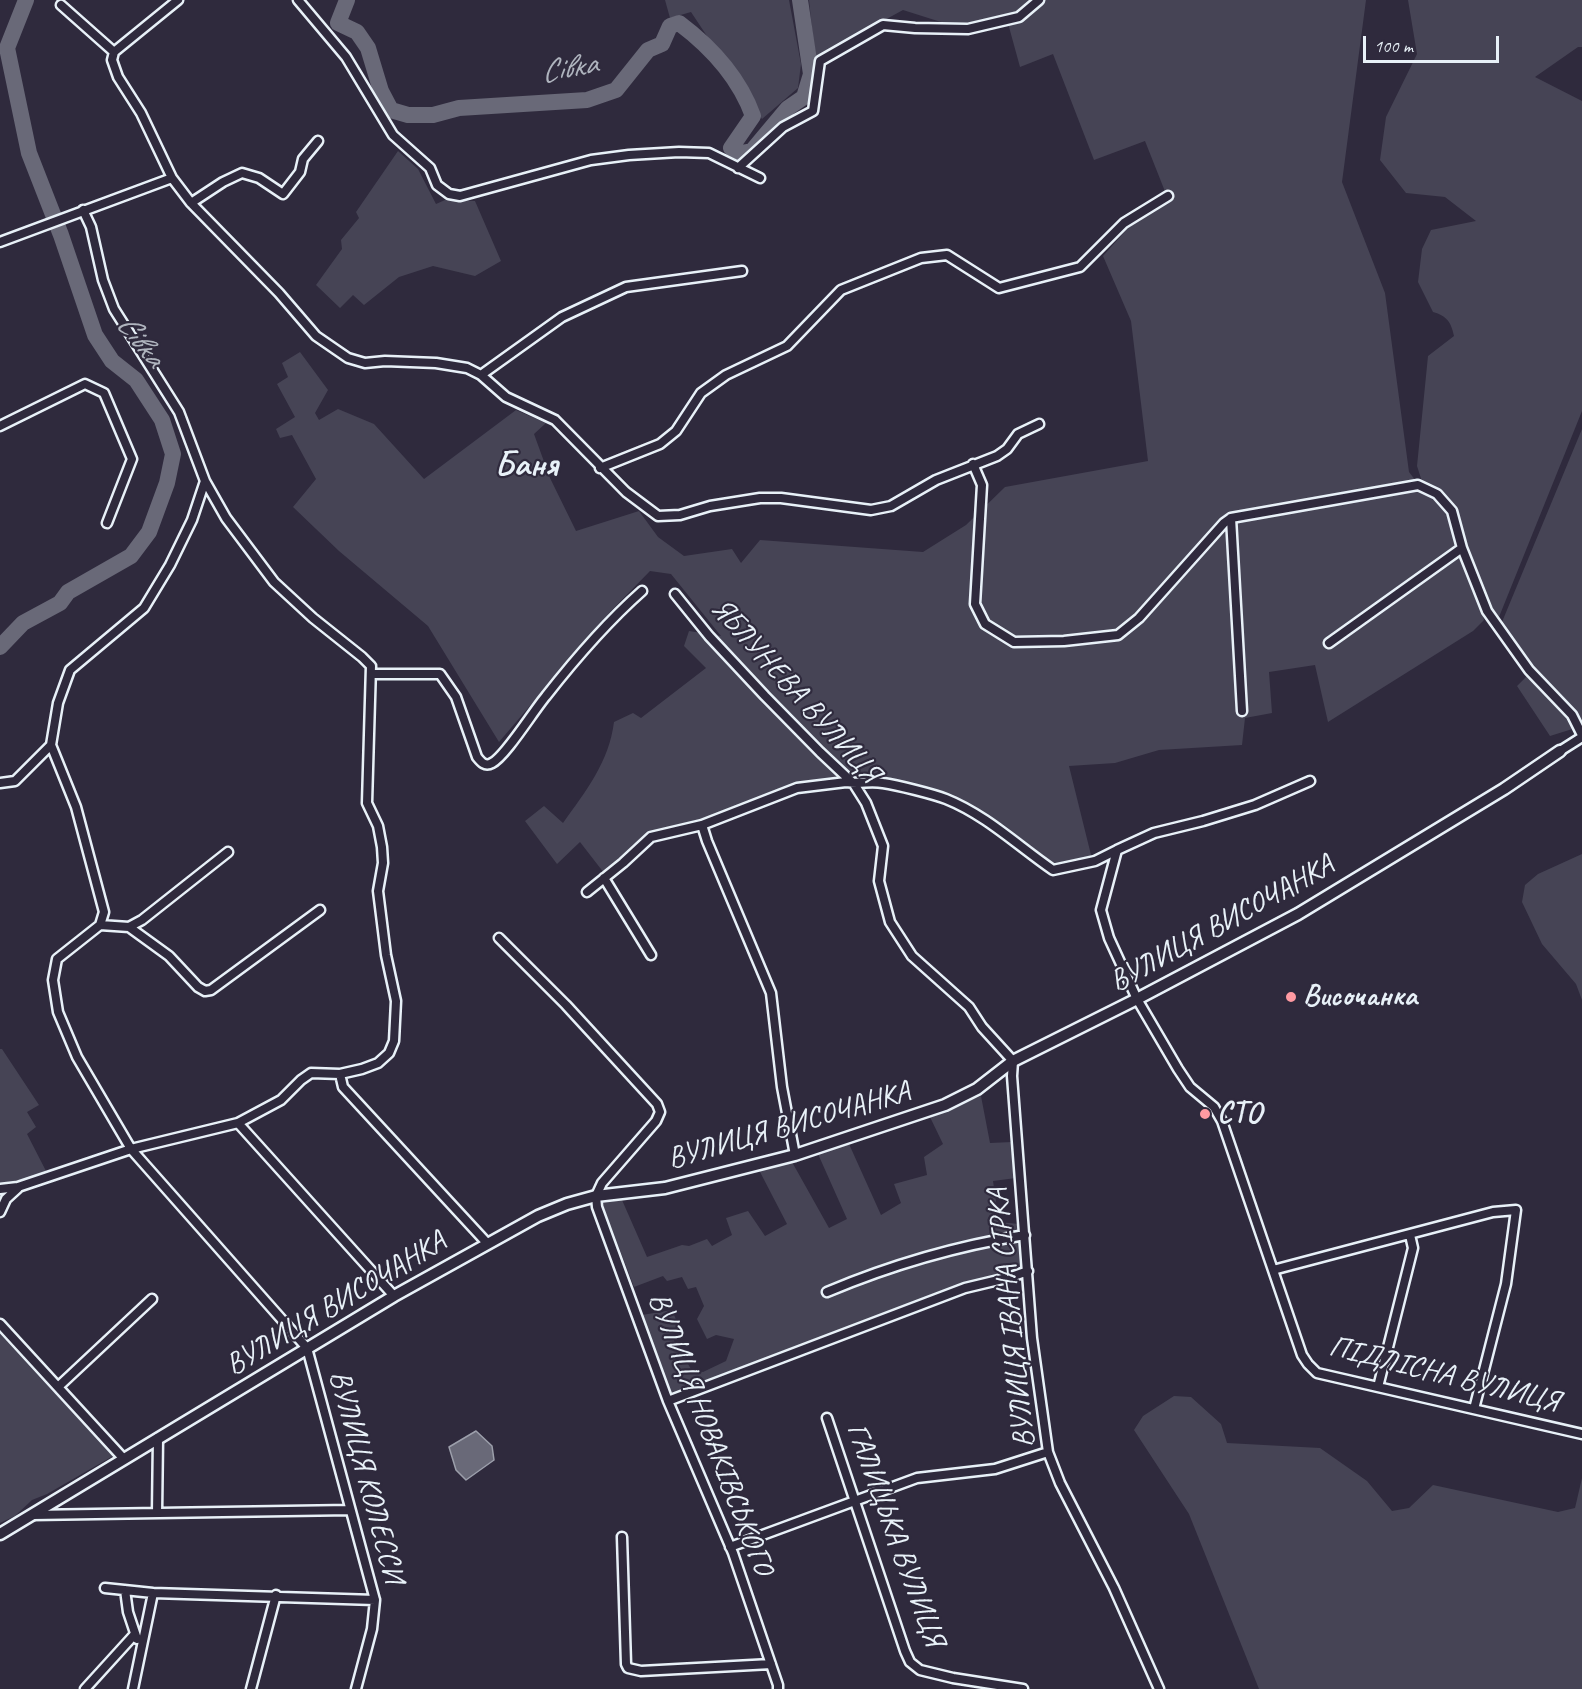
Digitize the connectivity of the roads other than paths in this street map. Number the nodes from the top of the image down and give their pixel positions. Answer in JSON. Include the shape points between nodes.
{"nodes":[{"id":1,"x":178,"y":0,"type":"edge"},
{"id":2,"x":298,"y":0,"type":"edge"},
{"id":3,"x":1039,"y":0,"type":"edge"},
{"id":4,"x":61,"y":5,"type":"dead end"},
{"id":5,"x":114,"y":52,"type":"junction"},
{"id":6,"x":318,"y":141,"type":"dead end"},
{"id":7,"x":738,"y":168,"type":"junction"},
{"id":8,"x":172,"y":178,"type":"junction"},
{"id":9,"x":760,"y":178,"type":"dead end"},
{"id":10,"x":1168,"y":196,"type":"dead end"},
{"id":11,"x":191,"y":203,"type":"junction"},
{"id":12,"x":83,"y":210,"type":"junction"},
{"id":13,"x":0,"y":242,"type":"edge"},
{"id":14,"x":742,"y":271,"type":"dead end"},
{"id":15,"x":481,"y":375,"type":"junction"},
{"id":16,"x":1039,"y":424,"type":"dead end"},
{"id":17,"x":0,"y":426,"type":"edge"},
{"id":18,"x":973,"y":464,"type":"junction"},
{"id":19,"x":600,"y":468,"type":"junction"},
{"id":20,"x":205,"y":481,"type":"junction"},
{"id":21,"x":1231,"y":518,"type":"junction"},
{"id":22,"x":107,"y":523,"type":"dead end"},
{"id":23,"x":1462,"y":548,"type":"junction"},
{"id":24,"x":642,"y":591,"type":"dead end"},
{"id":25,"x":675,"y":594,"type":"dead end"},
{"id":26,"x":1329,"y":643,"type":"dead end"},
{"id":27,"x":372,"y":674,"type":"junction"},
{"id":28,"x":1242,"y":711,"type":"dead end"},
{"id":29,"x":1582,"y":736,"type":"edge"},
{"id":30,"x":51,"y":745,"type":"junction"},
{"id":31,"x":1560,"y":751,"type":"joint"},
{"id":32,"x":1310,"y":781,"type":"dead end"},
{"id":33,"x":0,"y":783,"type":"edge"},
{"id":34,"x":854,"y":784,"type":"junction"},
{"id":35,"x":702,"y":825,"type":"junction"},
{"id":36,"x":1117,"y":850,"type":"junction"},
{"id":37,"x":228,"y":852,"type":"dead end"},
{"id":38,"x":604,"y":878,"type":"junction"},
{"id":39,"x":587,"y":892,"type":"dead end"},
{"id":40,"x":320,"y":910,"type":"dead end"},
{"id":41,"x":100,"y":925,"type":"junction"},
{"id":42,"x":129,"y":927,"type":"junction"},
{"id":43,"x":499,"y":938,"type":"dead end"},
{"id":44,"x":651,"y":955,"type":"dead end"},
{"id":45,"x":1137,"y":999,"type":"junction"},
{"id":46,"x":1013,"y":1061,"type":"junction"},
{"id":47,"x":340,"y":1074,"type":"junction"},
{"id":48,"x":238,"y":1123,"type":"junction"},
{"id":49,"x":131,"y":1149,"type":"junction"},
{"id":50,"x":795,"y":1155,"type":"junction"},
{"id":51,"x":18,"y":1188,"type":"junction"},
{"id":52,"x":0,"y":1189,"type":"edge"},
{"id":53,"x":596,"y":1196,"type":"junction"},
{"id":54,"x":0,"y":1212,"type":"edge"},
{"id":55,"x":1025,"y":1235,"type":"junction"},
{"id":56,"x":1410,"y":1235,"type":"junction"},
{"id":57,"x":487,"y":1243,"type":"junction"},
{"id":58,"x":1273,"y":1270,"type":"junction"},
{"id":59,"x":1028,"y":1271,"type":"junction"},
{"id":60,"x":827,"y":1292,"type":"dead end"},
{"id":61,"x":394,"y":1296,"type":"junction"},
{"id":62,"x":152,"y":1299,"type":"dead end"},
{"id":63,"x":0,"y":1324,"type":"edge"},
{"id":64,"x":307,"y":1348,"type":"junction"},
{"id":65,"x":58,"y":1387,"type":"junction"},
{"id":66,"x":1378,"y":1387,"type":"junction"},
{"id":67,"x":668,"y":1401,"type":"junction"},
{"id":68,"x":1474,"y":1409,"type":"junction"},
{"id":69,"x":828,"y":1418,"type":"dead end"},
{"id":70,"x":1582,"y":1434,"type":"edge"},
{"id":71,"x":158,"y":1438,"type":"junction"},
{"id":72,"x":1048,"y":1452,"type":"junction"},
{"id":73,"x":123,"y":1458,"type":"junction"},
{"id":74,"x":856,"y":1500,"type":"junction"},
{"id":75,"x":350,"y":1510,"type":"junction"},
{"id":76,"x":157,"y":1513,"type":"junction"},
{"id":77,"x":29,"y":1515,"type":"junction"},
{"id":78,"x":0,"y":1534,"type":"edge"},
{"id":79,"x":622,"y":1537,"type":"dead end"},
{"id":80,"x":730,"y":1546,"type":"junction"},
{"id":81,"x":105,"y":1588,"type":"dead end"},
{"id":82,"x":125,"y":1590,"type":"junction"},
{"id":83,"x":153,"y":1593,"type":"junction"},
{"id":84,"x":276,"y":1595,"type":"junction"},
{"id":85,"x":375,"y":1600,"type":"junction"},
{"id":86,"x":135,"y":1634,"type":"junction"},
{"id":87,"x":140,"y":1648,"type":"junction"},
{"id":88,"x":771,"y":1664,"type":"junction"},
{"id":89,"x":85,"y":1689,"type":"edge"},
{"id":90,"x":133,"y":1689,"type":"edge"},
{"id":91,"x":251,"y":1689,"type":"edge"},
{"id":92,"x":356,"y":1689,"type":"edge"},
{"id":93,"x":778,"y":1689,"type":"edge"},
{"id":94,"x":1023,"y":1689,"type":"edge"},
{"id":95,"x":1160,"y":1689,"type":"edge"}],
"edges":[{"from":1,"to":5,"type":"street"},
{"from":2,"to":7,"type":"street","via":[[346,57],[393,135],[430,168],[437,185],[449,194],[460,196],[591,160],[629,155],[709,153]]},
{"from":3,"to":7,"type":"street","via":[[1019,17],[968,29],[883,25],[820,61],[813,111],[783,127]]},
{"from":4,"to":5,"type":"street"},
{"from":5,"to":8,"type":"street","via":[[112,60],[118,77],[141,113]]},
{"from":6,"to":11,"type":"street","via":[[283,194],[259,178],[242,173]]},
{"from":7,"to":9,"type":"street"},
{"from":8,"to":11,"type":"street"},
{"from":8,"to":12,"type":"street"},
{"from":10,"to":19,"type":"street","via":[[1124,223],[1080,267],[999,288],[947,255],[921,258],[841,290],[787,346],[726,375],[701,393],[676,431],[660,444]]},
{"from":11,"to":15,"type":"street","via":[[316,336],[348,358],[365,363],[436,363],[467,368]]},
{"from":12,"to":13,"type":"street"},
{"from":12,"to":20,"type":"street","via":[[114,309],[179,412]]},
{"from":14,"to":15,"type":"street","via":[[626,287],[562,317]]},
{"from":15,"to":19,"type":"street","via":[[506,397],[555,420]]},
{"from":16,"to":18,"type":"street","via":[[1018,434],[997,456]]},
{"from":17,"to":22,"type":"street","via":[[86,384],[104,393],[132,459]]},
{"from":18,"to":19,"type":"street","via":[[891,506],[871,510],[760,498],[658,516]]},
{"from":18,"to":21,"type":"street","via":[[982,485],[975,604],[985,624],[1014,642],[1118,635],[1139,618]]},
{"from":20,"to":27,"type":"street","via":[[226,518],[274,582],[362,657],[371,666]]},
{"from":20,"to":30,"type":"street","via":[[192,520],[144,608],[70,670],[58,703]]},
{"from":21,"to":23,"type":"street","via":[[1418,484],[1437,494],[1452,511]]},
{"from":21,"to":28,"type":"street"},
{"from":23,"to":26,"type":"street"},
{"from":23,"to":29,"type":"street","via":[[1488,611],[1529,670],[1572,716]]},
{"from":24,"to":27,"type":"street","via":[[618,612],[494,763],[488,765],[477,757],[456,697],[440,674]]},
{"from":25,"to":34,"type":"street","name":"ЯБЛУНЕВА ВУЛИЦЯ","via":[[765,696]]},
{"from":27,"to":47,"type":"street","via":[[367,803],[382,847],[378,891],[396,1023],[389,1053],[378,1063]]},
{"from":29,"to":31,"type":"street","name":"ВУЛИЦЯ ВИСОЧАНКА"},
{"from":30,"to":33,"type":"street","via":[[15,781]]},
{"from":30,"to":41,"type":"street","via":[[76,807],[104,912]]},
{"from":31,"to":45,"type":"street","name":"ВУЛИЦЯ ВИСОЧАНКА","via":[[1298,914]]},
{"from":32,"to":36,"type":"street","via":[[1255,805],[1154,833]]},
{"from":34,"to":35,"type":"street","via":[[797,788]]},
{"from":34,"to":36,"type":"street","via":[[883,783],[945,799],[996,827],[1053,870],[1095,861]]},
{"from":34,"to":46,"type":"street","name":"ЯБЛУНЕВА ВУЛИЦЯ","via":[[883,846],[879,881],[890,922],[912,956],[969,1007]]},
{"from":35,"to":38,"type":"street","via":[[651,837]]},
{"from":35,"to":50,"type":"street","via":[[771,993],[782,1088]]},
{"from":36,"to":45,"type":"street","name":"ПІДЛІСНА ВУЛИЦЯ","via":[[1101,910],[1109,938]]},
{"from":37,"to":42,"type":"street"},
{"from":38,"to":39,"type":"street"},
{"from":38,"to":44,"type":"street"},
{"from":40,"to":42,"type":"street","via":[[205,991],[169,956]]},
{"from":41,"to":42,"type":"street"},
{"from":41,"to":49,"type":"street","via":[[57,959],[53,980],[58,1012],[77,1057]]},
{"from":43,"to":53,"type":"street","via":[[657,1104],[660,1112],[656,1121],[602,1182]]},
{"from":45,"to":46,"type":"street","name":"ВУЛИЦЯ ВИСОЧАНКА"},
{"from":45,"to":58,"type":"street","name":"ПІДЛІСНА ВУЛИЦЯ","via":[[1190,1087],[1214,1107],[1222,1121]]},
{"from":46,"to":50,"type":"street","name":"ВУЛИЦЯ ВИСОЧАНКА","via":[[977,1089],[945,1105]]},
{"from":46,"to":55,"type":"street","name":"ВУЛИЦЯ ІВАНА СІРКА"},
{"from":47,"to":48,"type":"street","via":[[311,1073],[281,1100]]},
{"from":47,"to":57,"type":"street","via":[[344,1087]]},
{"from":48,"to":49,"type":"street"},
{"from":48,"to":61,"type":"street"},
{"from":49,"to":51,"type":"street"},
{"from":49,"to":64,"type":"street"},
{"from":50,"to":53,"type":"street","name":"ВУЛИЦЯ ВИСОЧАНКА","via":[[665,1188]]},
{"from":51,"to":52,"type":"street"},
{"from":51,"to":54,"type":"street"},
{"from":53,"to":57,"type":"street","name":"ВУЛИЦЯ ВИСОЧАНКА","via":[[538,1216]]},
{"from":53,"to":67,"type":"street","name":"ВУЛИЦЯ НОВАКІВСЬКОГО"},
{"from":55,"to":59,"type":"street","name":"ВУЛИЦЯ ІВАНА СІРКА"},
{"from":55,"to":60,"type":"street","via":[[925,1256]]},
{"from":56,"to":58,"type":"street"},
{"from":56,"to":66,"type":"street","via":[[1413,1248]]},
{"from":56,"to":68,"type":"street","via":[[1492,1212],[1516,1210],[1506,1284]]},
{"from":57,"to":61,"type":"street","name":"ВУЛИЦЯ ВИСОЧАНКА"},
{"from":58,"to":66,"type":"street","name":"ПІДЛІСНА ВУЛИЦЯ","via":[[1308,1364],[1317,1373]]},
{"from":59,"to":67,"type":"street","via":[[965,1288]]},
{"from":59,"to":72,"type":"street","name":"ВУЛИЦЯ ІВАНА СІРКА","via":[[1032,1338]]},
{"from":61,"to":64,"type":"street","name":"ВУЛИЦЯ ВИСОЧАНКА"},
{"from":62,"to":65,"type":"street"},
{"from":63,"to":65,"type":"street"},
{"from":64,"to":71,"type":"street","name":"ВУЛИЦЯ ВИСОЧАНКА"},
{"from":64,"to":75,"type":"street","name":"ВУЛИЦЯ КОЛЕССИ"},
{"from":65,"to":73,"type":"street"},
{"from":66,"to":68,"type":"street","name":"ПІДЛІСНА ВУЛИЦЯ"},
{"from":67,"to":80,"type":"street","name":"ВУЛИЦЯ НОВАКІВСЬКОГО"},
{"from":68,"to":70,"type":"street","name":"ПІДЛІСНА ВУЛИЦЯ"},
{"from":69,"to":74,"type":"street","name":"ГАЛИЦЬКА ВУЛИЦЯ"},
{"from":71,"to":73,"type":"street","name":"ВУЛИЦЯ ВИСОЧАНКА"},
{"from":71,"to":76,"type":"street"},
{"from":72,"to":74,"type":"street","via":[[995,1469],[916,1478]]},
{"from":72,"to":95,"type":"street","name":"ВУЛИЦЯ ІВАНА СІРКА"},
{"from":73,"to":77,"type":"street","name":"ВУЛИЦЯ ВИСОЧАНКА"},
{"from":74,"to":80,"type":"street"},
{"from":74,"to":94,"type":"street","name":"ГАЛИЦЬКА ВУЛИЦЯ","via":[[910,1662],[920,1670]]},
{"from":75,"to":76,"type":"street"},
{"from":75,"to":85,"type":"street","name":"ВУЛИЦЯ КОЛЕССИ"},
{"from":76,"to":77,"type":"street"},
{"from":77,"to":78,"type":"street","name":"ВУЛИЦЯ ВИСОЧАНКА"},
{"from":79,"to":88,"type":"street","via":[[628,1668],[641,1671]]},
{"from":80,"to":88,"type":"street","name":"ВУЛИЦЯ НОВАКІВСЬКОГО"},
{"from":81,"to":82,"type":"street"},
{"from":82,"to":83,"type":"street"},
{"from":82,"to":86,"type":"street"},
{"from":83,"to":84,"type":"street"},
{"from":83,"to":87,"type":"street"},
{"from":84,"to":85,"type":"street"},
{"from":84,"to":91,"type":"street"},
{"from":85,"to":92,"type":"street","name":"ВУЛИЦЯ КОЛЕССИ","via":[[372,1629]]},
{"from":86,"to":87,"type":"street"},
{"from":86,"to":89,"type":"street"},
{"from":87,"to":90,"type":"street"},
{"from":88,"to":93,"type":"street","name":"ВУЛИЦЯ НОВАКІВСЬКОГО"}]}
